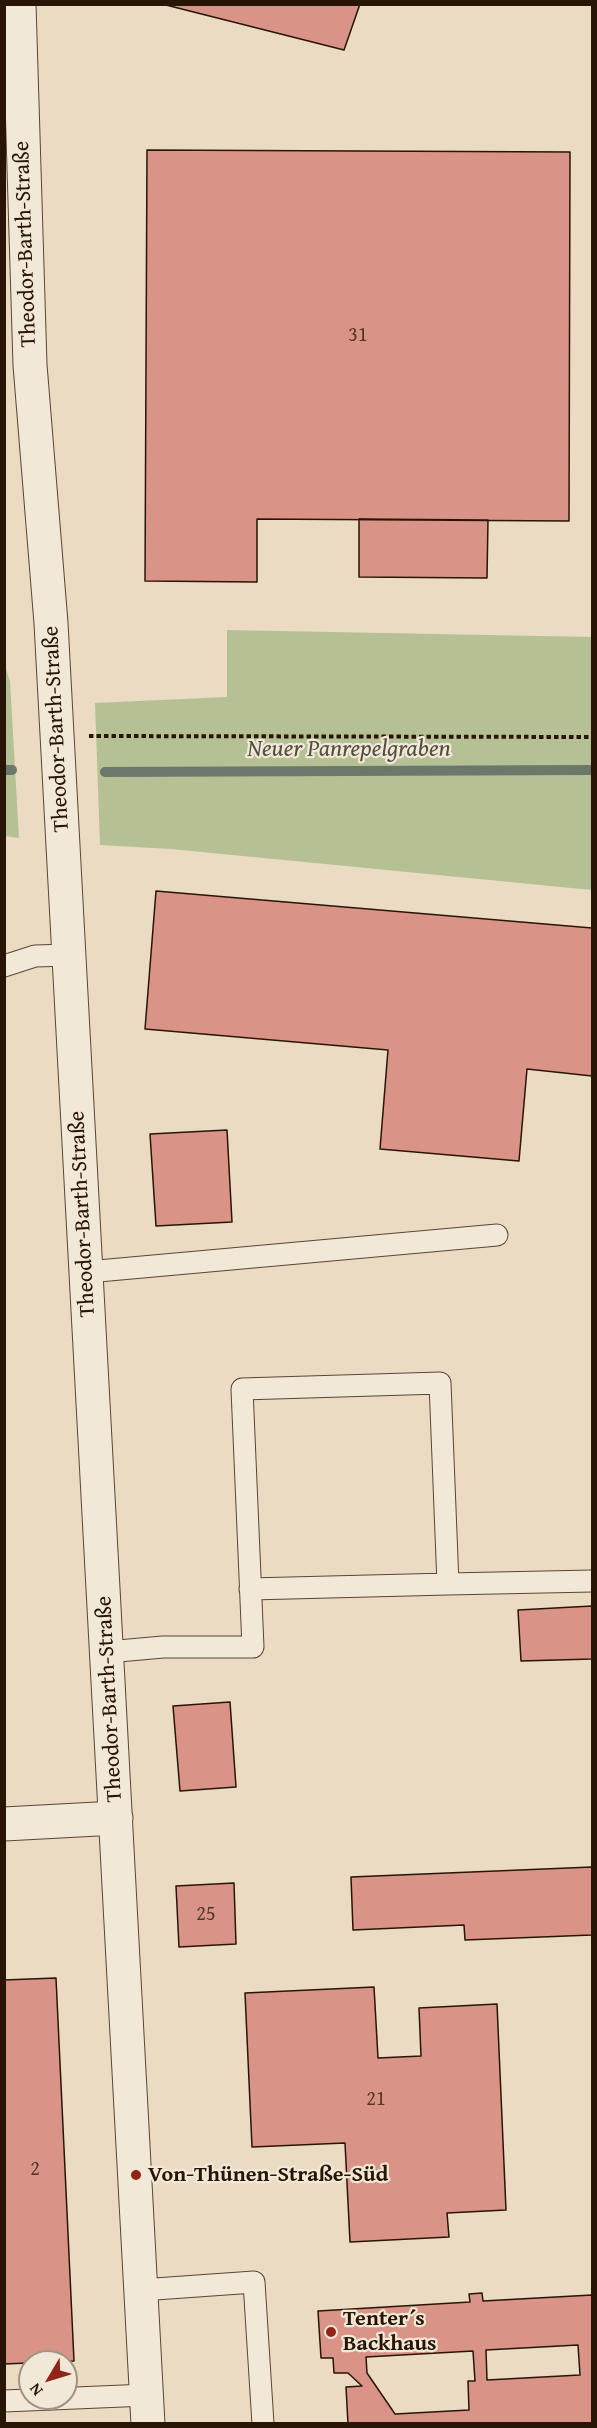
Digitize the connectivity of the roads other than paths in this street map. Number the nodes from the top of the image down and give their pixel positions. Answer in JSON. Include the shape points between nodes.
{"nodes":[{"id":1,"x":19,"y":4,"type":"edge"},
{"id":2,"x":69,"y":955,"type":"junction"},
{"id":3,"x":4,"y":966,"type":"edge"},
{"id":4,"x":496,"y":1235,"type":"dead end"},
{"id":5,"x":87,"y":1272,"type":"junction"},
{"id":6,"x":592,"y":1581,"type":"edge"},
{"id":7,"x":448,"y":1584,"type":"junction"},
{"id":8,"x":250,"y":1589,"type":"junction"},
{"id":9,"x":107,"y":1652,"type":"junction"},
{"id":10,"x":116,"y":1818,"type":"junction"},
{"id":11,"x":4,"y":1824,"type":"edge"},
{"id":12,"x":141,"y":2290,"type":"junction"},
{"id":13,"x":4,"y":2401,"type":"edge"},
{"id":14,"x":147,"y":2409,"type":"edge"},
{"id":15,"x":263,"y":2424,"type":"edge"}],
"edges":[{"from":1,"to":2,"type":"street","name":"Theodor-Barth-Straße","via":[[30,365],[51,623]]},
{"from":2,"to":3,"type":"lane","via":[[35,956]]},
{"from":2,"to":5,"type":"street","name":"Theodor-Barth-Straße"},
{"from":4,"to":5,"type":"lane"},
{"from":5,"to":9,"type":"street","name":"Theodor-Barth-Straße"},
{"from":6,"to":7,"type":"lane"},
{"from":7,"to":8,"type":"lane"},
{"from":7,"to":8,"type":"lane","via":[[440,1383],[242,1389]]},
{"from":8,"to":9,"type":"lane","via":[[253,1647],[163,1647]]},
{"from":9,"to":10,"type":"street","name":"Theodor-Barth-Straße"},
{"from":10,"to":11,"type":"street"},
{"from":10,"to":12,"type":"street","name":"Theodor-Barth-Straße"},
{"from":12,"to":14,"type":"street","name":"Theodor-Barth-Straße"},
{"from":12,"to":15,"type":"lane","via":[[254,2282]]},
{"from":13,"to":14,"type":"lane"}]}
